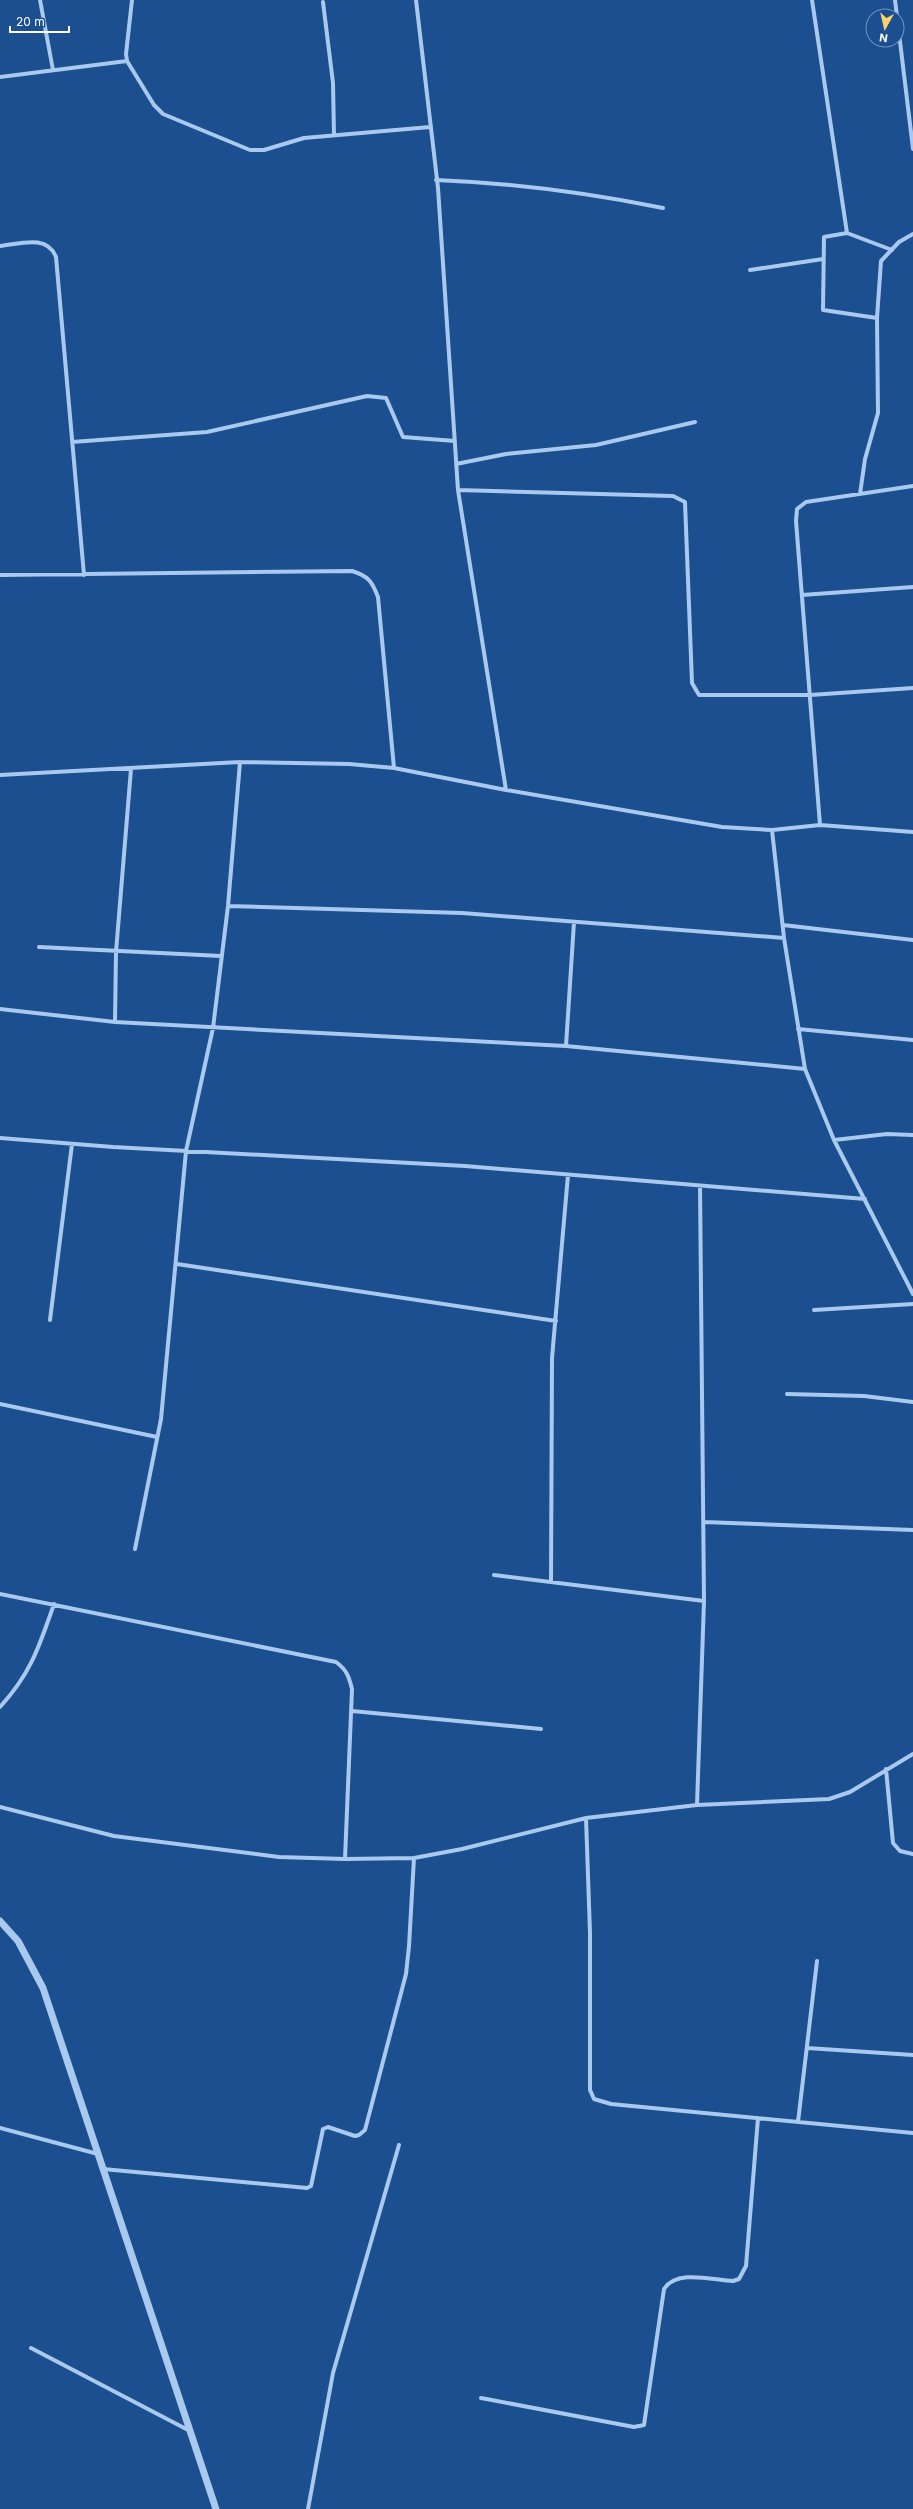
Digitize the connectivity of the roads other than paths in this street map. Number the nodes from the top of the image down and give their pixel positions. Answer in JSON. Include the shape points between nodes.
{"nodes":[{"id":1,"x":40,"y":0,"type":"edge"},
{"id":2,"x":132,"y":0,"type":"edge"},
{"id":3,"x":416,"y":0,"type":"edge"},
{"id":4,"x":812,"y":0,"type":"edge"},
{"id":5,"x":895,"y":0,"type":"edge"},
{"id":6,"x":323,"y":2,"type":"dead end"},
{"id":7,"x":127,"y":61,"type":"junction"},
{"id":8,"x":53,"y":70,"type":"junction"},
{"id":9,"x":0,"y":77,"type":"edge"},
{"id":10,"x":430,"y":127,"type":"junction"},
{"id":11,"x":334,"y":135,"type":"junction"},
{"id":12,"x":913,"y":149,"type":"edge"},
{"id":13,"x":436,"y":180,"type":"junction"},
{"id":14,"x":663,"y":208,"type":"dead end"},
{"id":15,"x":847,"y":233,"type":"junction"},
{"id":16,"x":913,"y":234,"type":"edge"},
{"id":17,"x":0,"y":246,"type":"edge"},
{"id":18,"x":892,"y":250,"type":"junction"},
{"id":19,"x":823,"y":259,"type":"junction"},
{"id":20,"x":750,"y":270,"type":"dead end"},
{"id":21,"x":876,"y":318,"type":"junction"},
{"id":22,"x":695,"y":422,"type":"dead end"},
{"id":23,"x":455,"y":441,"type":"junction"},
{"id":24,"x":72,"y":442,"type":"junction"},
{"id":25,"x":456,"y":464,"type":"junction"},
{"id":26,"x":913,"y":486,"type":"edge"},
{"id":27,"x":458,"y":490,"type":"junction"},
{"id":28,"x":860,"y":494,"type":"junction"},
{"id":29,"x":0,"y":575,"type":"edge"},
{"id":30,"x":84,"y":575,"type":"junction"},
{"id":31,"x":913,"y":587,"type":"edge"},
{"id":32,"x":802,"y":595,"type":"junction"},
{"id":33,"x":913,"y":688,"type":"edge"},
{"id":34,"x":810,"y":695,"type":"junction"},
{"id":35,"x":240,"y":762,"type":"junction"},
{"id":36,"x":394,"y":768,"type":"junction"},
{"id":37,"x":131,"y":769,"type":"junction"},
{"id":38,"x":0,"y":776,"type":"edge"},
{"id":39,"x":506,"y":790,"type":"junction"},
{"id":40,"x":820,"y":825,"type":"junction"},
{"id":41,"x":772,"y":830,"type":"junction"},
{"id":42,"x":913,"y":832,"type":"edge"},
{"id":43,"x":228,"y":906,"type":"junction"},
{"id":44,"x":574,"y":922,"type":"junction"},
{"id":45,"x":783,"y":925,"type":"junction"},
{"id":46,"x":784,"y":938,"type":"junction"},
{"id":47,"x":913,"y":940,"type":"edge"},
{"id":48,"x":39,"y":947,"type":"dead end"},
{"id":49,"x":116,"y":952,"type":"junction"},
{"id":50,"x":221,"y":956,"type":"junction"},
{"id":51,"x":0,"y":1009,"type":"edge"},
{"id":52,"x":115,"y":1022,"type":"junction"},
{"id":53,"x":213,"y":1028,"type":"junction"},
{"id":54,"x":798,"y":1029,"type":"junction"},
{"id":55,"x":913,"y":1040,"type":"edge"},
{"id":56,"x":566,"y":1046,"type":"junction"},
{"id":57,"x":805,"y":1069,"type":"junction"},
{"id":58,"x":913,"y":1135,"type":"edge"},
{"id":59,"x":0,"y":1138,"type":"edge"},
{"id":60,"x":834,"y":1140,"type":"junction"},
{"id":61,"x":72,"y":1144,"type":"junction"},
{"id":62,"x":186,"y":1151,"type":"junction"},
{"id":63,"x":568,"y":1175,"type":"junction"},
{"id":64,"x":700,"y":1186,"type":"junction"},
{"id":65,"x":865,"y":1199,"type":"junction"},
{"id":66,"x":177,"y":1264,"type":"junction"},
{"id":67,"x":913,"y":1294,"type":"edge"},
{"id":68,"x":913,"y":1304,"type":"edge"},
{"id":69,"x":814,"y":1310,"type":"dead end"},
{"id":70,"x":50,"y":1320,"type":"dead end"},
{"id":71,"x":556,"y":1321,"type":"junction"},
{"id":72,"x":787,"y":1394,"type":"dead end"},
{"id":73,"x":913,"y":1402,"type":"edge"},
{"id":74,"x":0,"y":1404,"type":"edge"},
{"id":75,"x":158,"y":1437,"type":"junction"},
{"id":76,"x":704,"y":1522,"type":"junction"},
{"id":77,"x":913,"y":1530,"type":"edge"},
{"id":78,"x":135,"y":1549,"type":"dead end"},
{"id":79,"x":494,"y":1575,"type":"dead end"},
{"id":80,"x":551,"y":1582,"type":"junction"},
{"id":81,"x":0,"y":1594,"type":"edge"},
{"id":82,"x":704,"y":1601,"type":"junction"},
{"id":83,"x":54,"y":1604,"type":"junction"},
{"id":84,"x":0,"y":1707,"type":"edge"},
{"id":85,"x":352,"y":1711,"type":"junction"},
{"id":86,"x":540,"y":1729,"type":"dead end"},
{"id":87,"x":913,"y":1754,"type":"edge"},
{"id":88,"x":886,"y":1769,"type":"junction"},
{"id":89,"x":697,"y":1805,"type":"junction"},
{"id":90,"x":0,"y":1807,"type":"edge"},
{"id":91,"x":586,"y":1818,"type":"junction"},
{"id":92,"x":913,"y":1854,"type":"edge"},
{"id":93,"x":414,"y":1858,"type":"junction"},
{"id":94,"x":345,"y":1859,"type":"junction"},
{"id":95,"x":0,"y":1921,"type":"edge"},
{"id":96,"x":817,"y":1961,"type":"dead end"},
{"id":97,"x":808,"y":2048,"type":"junction"},
{"id":98,"x":913,"y":2055,"type":"edge"},
{"id":99,"x":758,"y":2118,"type":"junction"},
{"id":100,"x":798,"y":2122,"type":"junction"},
{"id":101,"x":0,"y":2128,"type":"edge"},
{"id":102,"x":913,"y":2133,"type":"edge"},
{"id":103,"x":399,"y":2145,"type":"dead end"},
{"id":104,"x":98,"y":2154,"type":"junction"},
{"id":105,"x":103,"y":2169,"type":"junction"},
{"id":106,"x":32,"y":2348,"type":"dead end"},
{"id":107,"x":481,"y":2398,"type":"dead end"},
{"id":108,"x":192,"y":2433,"type":"junction"},
{"id":109,"x":216,"y":2509,"type":"edge"},
{"id":110,"x":308,"y":2509,"type":"edge"}],
"edges":[{"from":1,"to":8,"type":"street"},
{"from":2,"to":7,"type":"street"},
{"from":3,"to":10,"type":"street"},
{"from":4,"to":15,"type":"street"},
{"from":5,"to":12,"type":"street"},
{"from":6,"to":11,"type":"street","via":[[333,83]]},
{"from":7,"to":8,"type":"street"},
{"from":7,"to":11,"type":"street","via":[[158,110],[242,148],[264,150],[304,138]]},
{"from":8,"to":9,"type":"street"},
{"from":10,"to":11,"type":"street"},
{"from":10,"to":13,"type":"street"},
{"from":13,"to":14,"type":"street","via":[[486,182],[594,194]]},
{"from":13,"to":23,"type":"street"},
{"from":15,"to":18,"type":"street"},
{"from":15,"to":19,"type":"street","via":[[824,238]]},
{"from":16,"to":18,"type":"street"},
{"from":17,"to":24,"type":"street","via":[[47,243],[56,257]]},
{"from":18,"to":21,"type":"street","via":[[881,261]]},
{"from":19,"to":20,"type":"street"},
{"from":19,"to":21,"type":"street","via":[[823,310]]},
{"from":21,"to":28,"type":"street","via":[[878,413],[864,459]]},
{"from":22,"to":25,"type":"street","via":[[596,444],[506,454]]},
{"from":23,"to":24,"type":"street","via":[[404,437],[386,398],[367,396],[207,432]]},
{"from":23,"to":25,"type":"street"},
{"from":24,"to":30,"type":"street"},
{"from":25,"to":27,"type":"street"},
{"from":26,"to":28,"type":"street"},
{"from":27,"to":34,"type":"street","via":[[680,498],[687,507],[692,683],[695,690],[699,695],[707,696]]},
{"from":27,"to":39,"type":"street"},
{"from":28,"to":32,"type":"street","via":[[806,502],[797,509]]},
{"from":29,"to":30,"type":"street"},
{"from":30,"to":36,"type":"street","via":[[352,571],[366,575],[378,597]]},
{"from":31,"to":32,"type":"street"},
{"from":32,"to":34,"type":"street"},
{"from":33,"to":34,"type":"street"},
{"from":34,"to":40,"type":"street"},
{"from":35,"to":36,"type":"street","via":[[307,762]]},
{"from":35,"to":37,"type":"street"},
{"from":35,"to":43,"type":"street"},
{"from":36,"to":39,"type":"street"},
{"from":37,"to":38,"type":"street"},
{"from":37,"to":49,"type":"street"},
{"from":39,"to":41,"type":"street","via":[[694,823]]},
{"from":40,"to":41,"type":"street"},
{"from":40,"to":42,"type":"street"},
{"from":41,"to":45,"type":"street"},
{"from":43,"to":44,"type":"street","via":[[462,913]]},
{"from":43,"to":50,"type":"street"},
{"from":44,"to":46,"type":"street"},
{"from":44,"to":56,"type":"street"},
{"from":45,"to":46,"type":"street"},
{"from":45,"to":47,"type":"street"},
{"from":46,"to":54,"type":"street"},
{"from":48,"to":49,"type":"street"},
{"from":49,"to":50,"type":"street"},
{"from":49,"to":52,"type":"street"},
{"from":50,"to":53,"type":"street"},
{"from":51,"to":52,"type":"street"},
{"from":52,"to":53,"type":"street"},
{"from":53,"to":56,"type":"street"},
{"from":53,"to":62,"type":"street"},
{"from":54,"to":55,"type":"street"},
{"from":54,"to":57,"type":"street"},
{"from":56,"to":57,"type":"street"},
{"from":57,"to":60,"type":"street"},
{"from":58,"to":60,"type":"street","via":[[887,1134]]},
{"from":59,"to":61,"type":"street"},
{"from":60,"to":65,"type":"street"},
{"from":61,"to":62,"type":"street"},
{"from":61,"to":70,"type":"street"},
{"from":62,"to":63,"type":"street","via":[[465,1166]]},
{"from":62,"to":66,"type":"street"},
{"from":63,"to":64,"type":"street"},
{"from":63,"to":71,"type":"street"},
{"from":64,"to":65,"type":"street"},
{"from":64,"to":76,"type":"street"},
{"from":65,"to":67,"type":"street"},
{"from":66,"to":71,"type":"street"},
{"from":66,"to":75,"type":"street"},
{"from":68,"to":69,"type":"street"},
{"from":71,"to":80,"type":"street","via":[[552,1358]]},
{"from":72,"to":73,"type":"street","via":[[864,1396]]},
{"from":74,"to":75,"type":"street"},
{"from":75,"to":78,"type":"street"},
{"from":76,"to":77,"type":"street"},
{"from":76,"to":82,"type":"street"},
{"from":79,"to":80,"type":"street"},
{"from":80,"to":82,"type":"street"},
{"from":81,"to":83,"type":"street"},
{"from":82,"to":89,"type":"street"},
{"from":83,"to":84,"type":"street","via":[[34,1660],[19,1686]]},
{"from":83,"to":85,"type":"street","via":[[336,1662],[349,1675]]},
{"from":85,"to":86,"type":"street"},
{"from":85,"to":94,"type":"street"},
{"from":87,"to":88,"type":"street"},
{"from":88,"to":89,"type":"street","via":[[850,1792],[829,1799]]},
{"from":88,"to":92,"type":"street","via":[[893,1843],[900,1851]]},
{"from":89,"to":91,"type":"street"},
{"from":90,"to":94,"type":"street","via":[[114,1836],[279,1857]]},
{"from":91,"to":93,"type":"street","via":[[462,1849]]},
{"from":91,"to":99,"type":"street","via":[[590,1933],[590,2090],[594,2099],[611,2104]]},
{"from":93,"to":94,"type":"street"},
{"from":93,"to":105,"type":"street","via":[[406,1974],[365,2130],[359,2136],[355,2136],[328,2127],[323,2129],[311,2186],[307,2188]]},
{"from":95,"to":104,"type":"street","via":[[18,1941],[44,1988]]},
{"from":96,"to":97,"type":"street"},
{"from":97,"to":98,"type":"street"},
{"from":97,"to":100,"type":"street"},
{"from":99,"to":100,"type":"street"},
{"from":99,"to":107,"type":"street","via":[[746,2266],[739,2279],[733,2281],[680,2277],[668,2283],[664,2289],[644,2425],[634,2428]]},
{"from":100,"to":102,"type":"street"},
{"from":101,"to":104,"type":"street"},
{"from":103,"to":110,"type":"street","via":[[333,2373]]},
{"from":104,"to":105,"type":"street"},
{"from":105,"to":108,"type":"street"},
{"from":106,"to":108,"type":"street"},
{"from":108,"to":109,"type":"street"}]}
